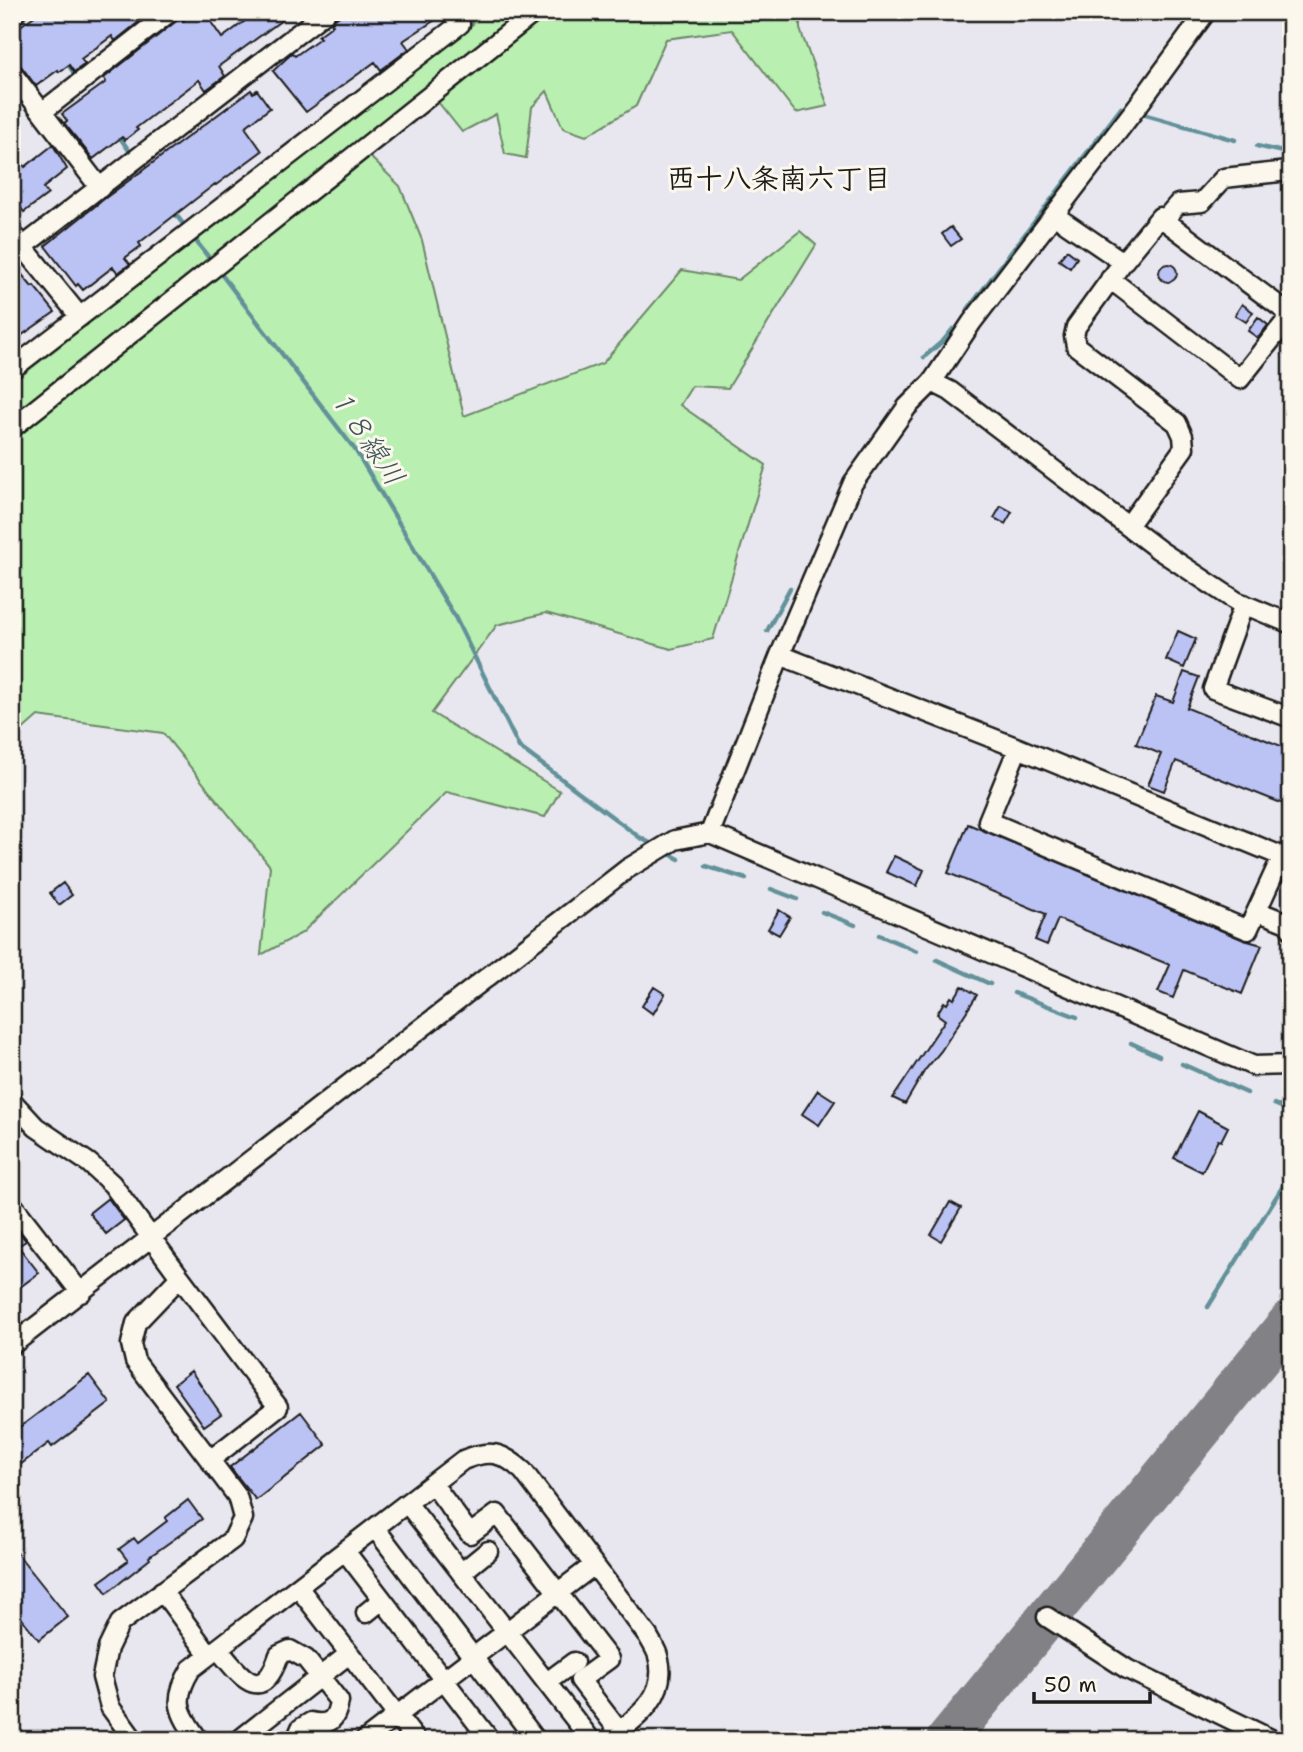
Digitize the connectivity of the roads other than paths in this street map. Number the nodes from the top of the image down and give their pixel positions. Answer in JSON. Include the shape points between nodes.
{"nodes":[{"id":1,"x":170,"y":12,"type":"edge"},
{"id":2,"x":326,"y":12,"type":"edge"},
{"id":3,"x":452,"y":12,"type":"edge"},
{"id":4,"x":535,"y":12,"type":"edge"},
{"id":5,"x":1206,"y":12,"type":"edge"},
{"id":6,"x":12,"y":73,"type":"edge"},
{"id":7,"x":42,"y":111,"type":"junction"},
{"id":8,"x":1291,"y":168,"type":"edge"},
{"id":9,"x":100,"y":188,"type":"junction"},
{"id":10,"x":1054,"y":215,"type":"junction"},
{"id":11,"x":1165,"y":219,"type":"junction"},
{"id":12,"x":16,"y":245,"type":"edge"},
{"id":13,"x":1123,"y":262,"type":"junction"},
{"id":14,"x":1111,"y":279,"type":"junction"},
{"id":15,"x":1291,"y":315,"type":"edge"},
{"id":16,"x":80,"y":317,"type":"junction"},
{"id":17,"x":12,"y":369,"type":"edge"},
{"id":18,"x":932,"y":382,"type":"junction"},
{"id":19,"x":12,"y":428,"type":"edge"},
{"id":20,"x":1128,"y":526,"type":"junction"},
{"id":21,"x":1244,"y":604,"type":"junction"},
{"id":22,"x":1291,"y":624,"type":"edge"},
{"id":23,"x":780,"y":655,"type":"junction"},
{"id":24,"x":1291,"y":718,"type":"edge"},
{"id":25,"x":1018,"y":747,"type":"junction"},
{"id":26,"x":710,"y":833,"type":"junction"},
{"id":27,"x":1286,"y":858,"type":"edge"},
{"id":28,"x":1257,"y":911,"type":"junction"},
{"id":29,"x":1291,"y":929,"type":"edge"},
{"id":30,"x":1291,"y":1065,"type":"edge"},
{"id":31,"x":12,"y":1101,"type":"edge"},
{"id":32,"x":12,"y":1204,"type":"edge"},
{"id":33,"x":153,"y":1238,"type":"junction"},
{"id":34,"x":180,"y":1277,"type":"junction"},
{"id":35,"x":81,"y":1293,"type":"junction"},
{"id":36,"x":12,"y":1345,"type":"edge"},
{"id":37,"x":210,"y":1460,"type":"junction"},
{"id":38,"x":433,"y":1483,"type":"junction"},
{"id":39,"x":407,"y":1503,"type":"junction"},
{"id":40,"x":375,"y":1528,"type":"junction"},
{"id":41,"x":488,"y":1550,"type":"dead end"},
{"id":42,"x":345,"y":1551,"type":"junction"},
{"id":43,"x":594,"y":1565,"type":"junction"},
{"id":44,"x":461,"y":1573,"type":"junction"},
{"id":45,"x":298,"y":1587,"type":"junction"},
{"id":46,"x":162,"y":1591,"type":"junction"},
{"id":47,"x":557,"y":1593,"type":"junction"},
{"id":48,"x":382,"y":1600,"type":"junction"},
{"id":49,"x":366,"y":1612,"type":"dead end"},
{"id":50,"x":1047,"y":1617,"type":"dead end"},
{"id":51,"x":507,"y":1631,"type":"junction"},
{"id":52,"x":410,"y":1635,"type":"junction"},
{"id":53,"x":395,"y":1646,"type":"dead end"},
{"id":54,"x":214,"y":1652,"type":"junction"},
{"id":55,"x":349,"y":1654,"type":"junction"},
{"id":56,"x":473,"y":1657,"type":"junction"},
{"id":57,"x":574,"y":1662,"type":"dead end"},
{"id":58,"x":320,"y":1676,"type":"junction"},
{"id":59,"x":444,"y":1680,"type":"junction"},
{"id":60,"x":547,"y":1682,"type":"junction"},
{"id":61,"x":397,"y":1715,"type":"junction"},
{"id":62,"x":613,"y":1735,"type":"edge"},
{"id":63,"x":248,"y":1737,"type":"edge"},
{"id":64,"x":134,"y":1740,"type":"edge"},
{"id":65,"x":199,"y":1740,"type":"edge"},
{"id":66,"x":296,"y":1740,"type":"edge"},
{"id":67,"x":365,"y":1740,"type":"edge"},
{"id":68,"x":416,"y":1740,"type":"edge"},
{"id":69,"x":490,"y":1740,"type":"edge"},
{"id":70,"x":536,"y":1740,"type":"edge"},
{"id":71,"x":591,"y":1740,"type":"edge"},
{"id":72,"x":1273,"y":1740,"type":"edge"}],
"edges":[{"from":1,"to":7,"type":"street"},
{"from":2,"to":9,"type":"street"},
{"from":3,"to":16,"type":"street","via":[[460,24]]},
{"from":4,"to":19,"type":"street"},
{"from":5,"to":10,"type":"street"},
{"from":6,"to":7,"type":"street"},
{"from":7,"to":9,"type":"street"},
{"from":8,"to":11,"type":"street","via":[[1224,178],[1202,202],[1178,204]]},
{"from":9,"to":12,"type":"street"},
{"from":10,"to":13,"type":"street"},
{"from":10,"to":18,"type":"street"},
{"from":11,"to":13,"type":"street","via":[[1160,218]]},
{"from":11,"to":15,"type":"street"},
{"from":12,"to":16,"type":"street"},
{"from":13,"to":14,"type":"street"},
{"from":14,"to":15,"type":"street","via":[[1240,379]]},
{"from":14,"to":20,"type":"street","via":[[1076,327],[1076,346],[1177,424],[1184,448]]},
{"from":16,"to":17,"type":"street"},
{"from":18,"to":20,"type":"street"},
{"from":18,"to":23,"type":"street","via":[[907,407],[853,483]]},
{"from":20,"to":21,"type":"street"},
{"from":21,"to":22,"type":"street"},
{"from":21,"to":24,"type":"street","via":[[1213,689]]},
{"from":23,"to":25,"type":"street"},
{"from":23,"to":26,"type":"street"},
{"from":25,"to":27,"type":"street"},
{"from":25,"to":28,"type":"street","via":[[988,821],[1248,930]]},
{"from":26,"to":30,"type":"street","via":[[1254,1066]]},
{"from":26,"to":33,"type":"street","via":[[675,840],[627,869]]},
{"from":27,"to":28,"type":"street"},
{"from":28,"to":29,"type":"street"},
{"from":31,"to":33,"type":"street","via":[[36,1128],[112,1184]]},
{"from":32,"to":35,"type":"street"},
{"from":33,"to":34,"type":"street"},
{"from":33,"to":35,"type":"street"},
{"from":34,"to":37,"type":"street","via":[[136,1323],[131,1344],[135,1362]]},
{"from":34,"to":37,"type":"street","via":[[278,1407]]},
{"from":35,"to":36,"type":"street"},
{"from":37,"to":46,"type":"street","via":[[237,1496],[243,1518],[233,1539]]},
{"from":38,"to":39,"type":"street"},
{"from":38,"to":43,"type":"street","via":[[463,1460],[481,1453],[495,1453],[511,1461]]},
{"from":38,"to":47,"type":"street","via":[[470,1534],[496,1514]]},
{"from":39,"to":40,"type":"street"},
{"from":39,"to":44,"type":"street"},
{"from":40,"to":42,"type":"street"},
{"from":40,"to":56,"type":"street"},
{"from":41,"to":44,"type":"street"},
{"from":42,"to":45,"type":"street"},
{"from":42,"to":48,"type":"street"},
{"from":43,"to":47,"type":"street"},
{"from":43,"to":62,"type":"street","via":[[658,1656],[658,1688],[650,1703]]},
{"from":44,"to":51,"type":"street"},
{"from":45,"to":54,"type":"street"},
{"from":45,"to":55,"type":"street"},
{"from":46,"to":54,"type":"street"},
{"from":46,"to":64,"type":"street","via":[[120,1623],[108,1648],[102,1678],[110,1707]]},
{"from":47,"to":51,"type":"street"},
{"from":47,"to":62,"type":"street","via":[[609,1660],[580,1680]]},
{"from":48,"to":49,"type":"street"},
{"from":48,"to":52,"type":"street"},
{"from":50,"to":72,"type":"street","via":[[1127,1669]]},
{"from":51,"to":56,"type":"street"},
{"from":51,"to":60,"type":"street"},
{"from":52,"to":53,"type":"street"},
{"from":52,"to":59,"type":"street"},
{"from":54,"to":58,"type":"street","via":[[253,1684],[272,1675],[279,1655],[290,1650],[306,1659]]},
{"from":54,"to":65,"type":"street","via":[[191,1669],[177,1699],[184,1721]]},
{"from":55,"to":58,"type":"street"},
{"from":55,"to":61,"type":"street"},
{"from":56,"to":59,"type":"street"},
{"from":56,"to":70,"type":"street"},
{"from":57,"to":60,"type":"street"},
{"from":58,"to":63,"type":"street"},
{"from":58,"to":66,"type":"street","via":[[339,1701],[337,1711],[332,1720],[301,1728]]},
{"from":59,"to":61,"type":"street"},
{"from":59,"to":69,"type":"street","via":[[468,1726]]},
{"from":60,"to":71,"type":"street"},
{"from":61,"to":67,"type":"street"},
{"from":61,"to":68,"type":"street"}]}
